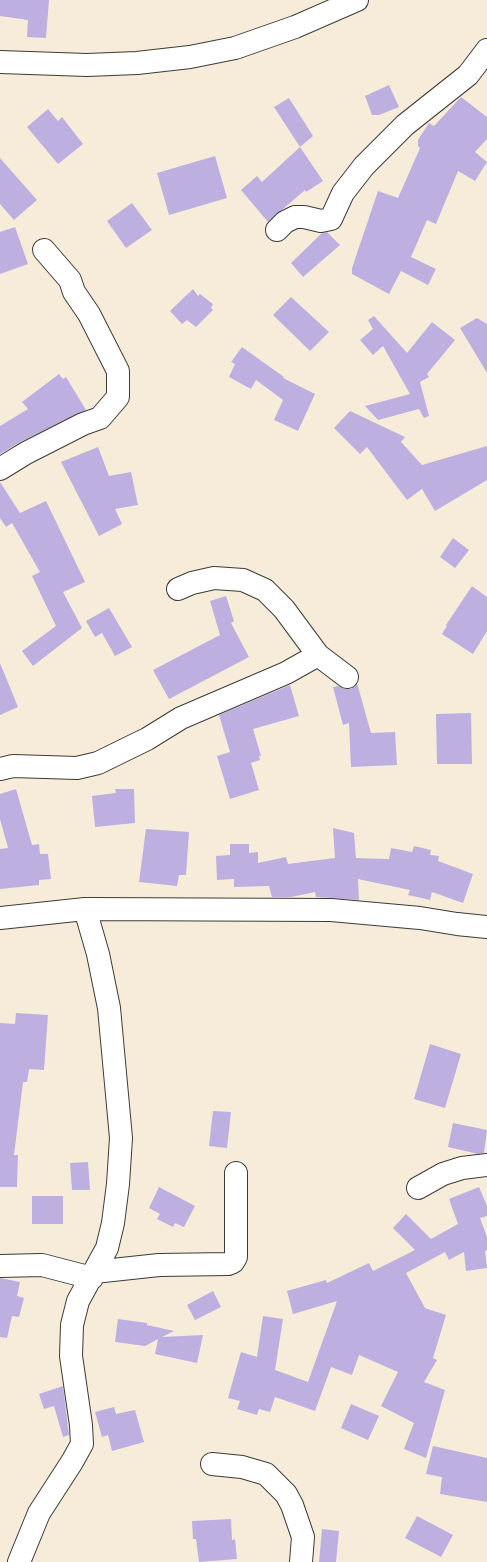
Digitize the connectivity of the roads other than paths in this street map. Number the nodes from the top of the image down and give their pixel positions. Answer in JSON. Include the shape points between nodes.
{"nodes":[{"id":1,"x":357,"y":0,"type":"edge"},
{"id":2,"x":487,"y":50,"type":"edge"},
{"id":3,"x":0,"y":62,"type":"edge"},
{"id":4,"x":277,"y":230,"type":"dead end"},
{"id":5,"x":44,"y":250,"type":"dead end"},
{"id":6,"x":0,"y":469,"type":"edge"},
{"id":7,"x":178,"y":589,"type":"dead end"},
{"id":8,"x":318,"y":655,"type":"junction"},
{"id":9,"x":347,"y":677,"type":"dead end"},
{"id":10,"x":0,"y":769,"type":"edge"},
{"id":11,"x":85,"y":909,"type":"junction"},
{"id":12,"x":0,"y":918,"type":"edge"},
{"id":13,"x":487,"y":927,"type":"edge"},
{"id":14,"x":487,"y":1165,"type":"edge"},
{"id":15,"x":236,"y":1173,"type":"dead end"},
{"id":16,"x":418,"y":1188,"type":"dead end"},
{"id":17,"x":0,"y":1266,"type":"edge"},
{"id":18,"x":93,"y":1275,"type":"junction"},
{"id":19,"x":212,"y":1464,"type":"dead end"},
{"id":20,"x":20,"y":1562,"type":"edge"},
{"id":21,"x":301,"y":1562,"type":"edge"}],
"edges":[{"from":1,"to":3,"type":"street","via":[[235,48],[190,57],[87,65]]},
{"from":2,"to":4,"type":"street","via":[[468,75],[405,125],[364,166],[343,193],[331,219],[321,221],[295,217]]},
{"from":5,"to":6,"type":"street","via":[[70,280],[74,292],[90,314],[118,371],[118,397],[100,418],[26,453]]},
{"from":7,"to":8,"type":"street","via":[[214,578],[243,580],[265,590],[284,609]]},
{"from":8,"to":9,"type":"street"},
{"from":8,"to":10,"type":"street","via":[[286,672],[181,718],[147,739],[98,763],[77,768],[13,766]]},
{"from":11,"to":12,"type":"street"},
{"from":11,"to":13,"type":"street","via":[[331,910]]},
{"from":11,"to":18,"type":"street","via":[[98,954],[109,1008],[121,1138],[113,1223],[106,1248]]},
{"from":14,"to":16,"type":"street","via":[[462,1168],[443,1174]]},
{"from":15,"to":18,"type":"street","via":[[236,1257],[233,1262],[159,1265]]},
{"from":17,"to":18,"type":"street","via":[[42,1265]]},
{"from":18,"to":20,"type":"street","via":[[78,1301],[72,1325],[72,1356],[82,1444],[38,1513]]},
{"from":19,"to":21,"type":"street","via":[[242,1467],[266,1474],[286,1494],[303,1537]]}]}
